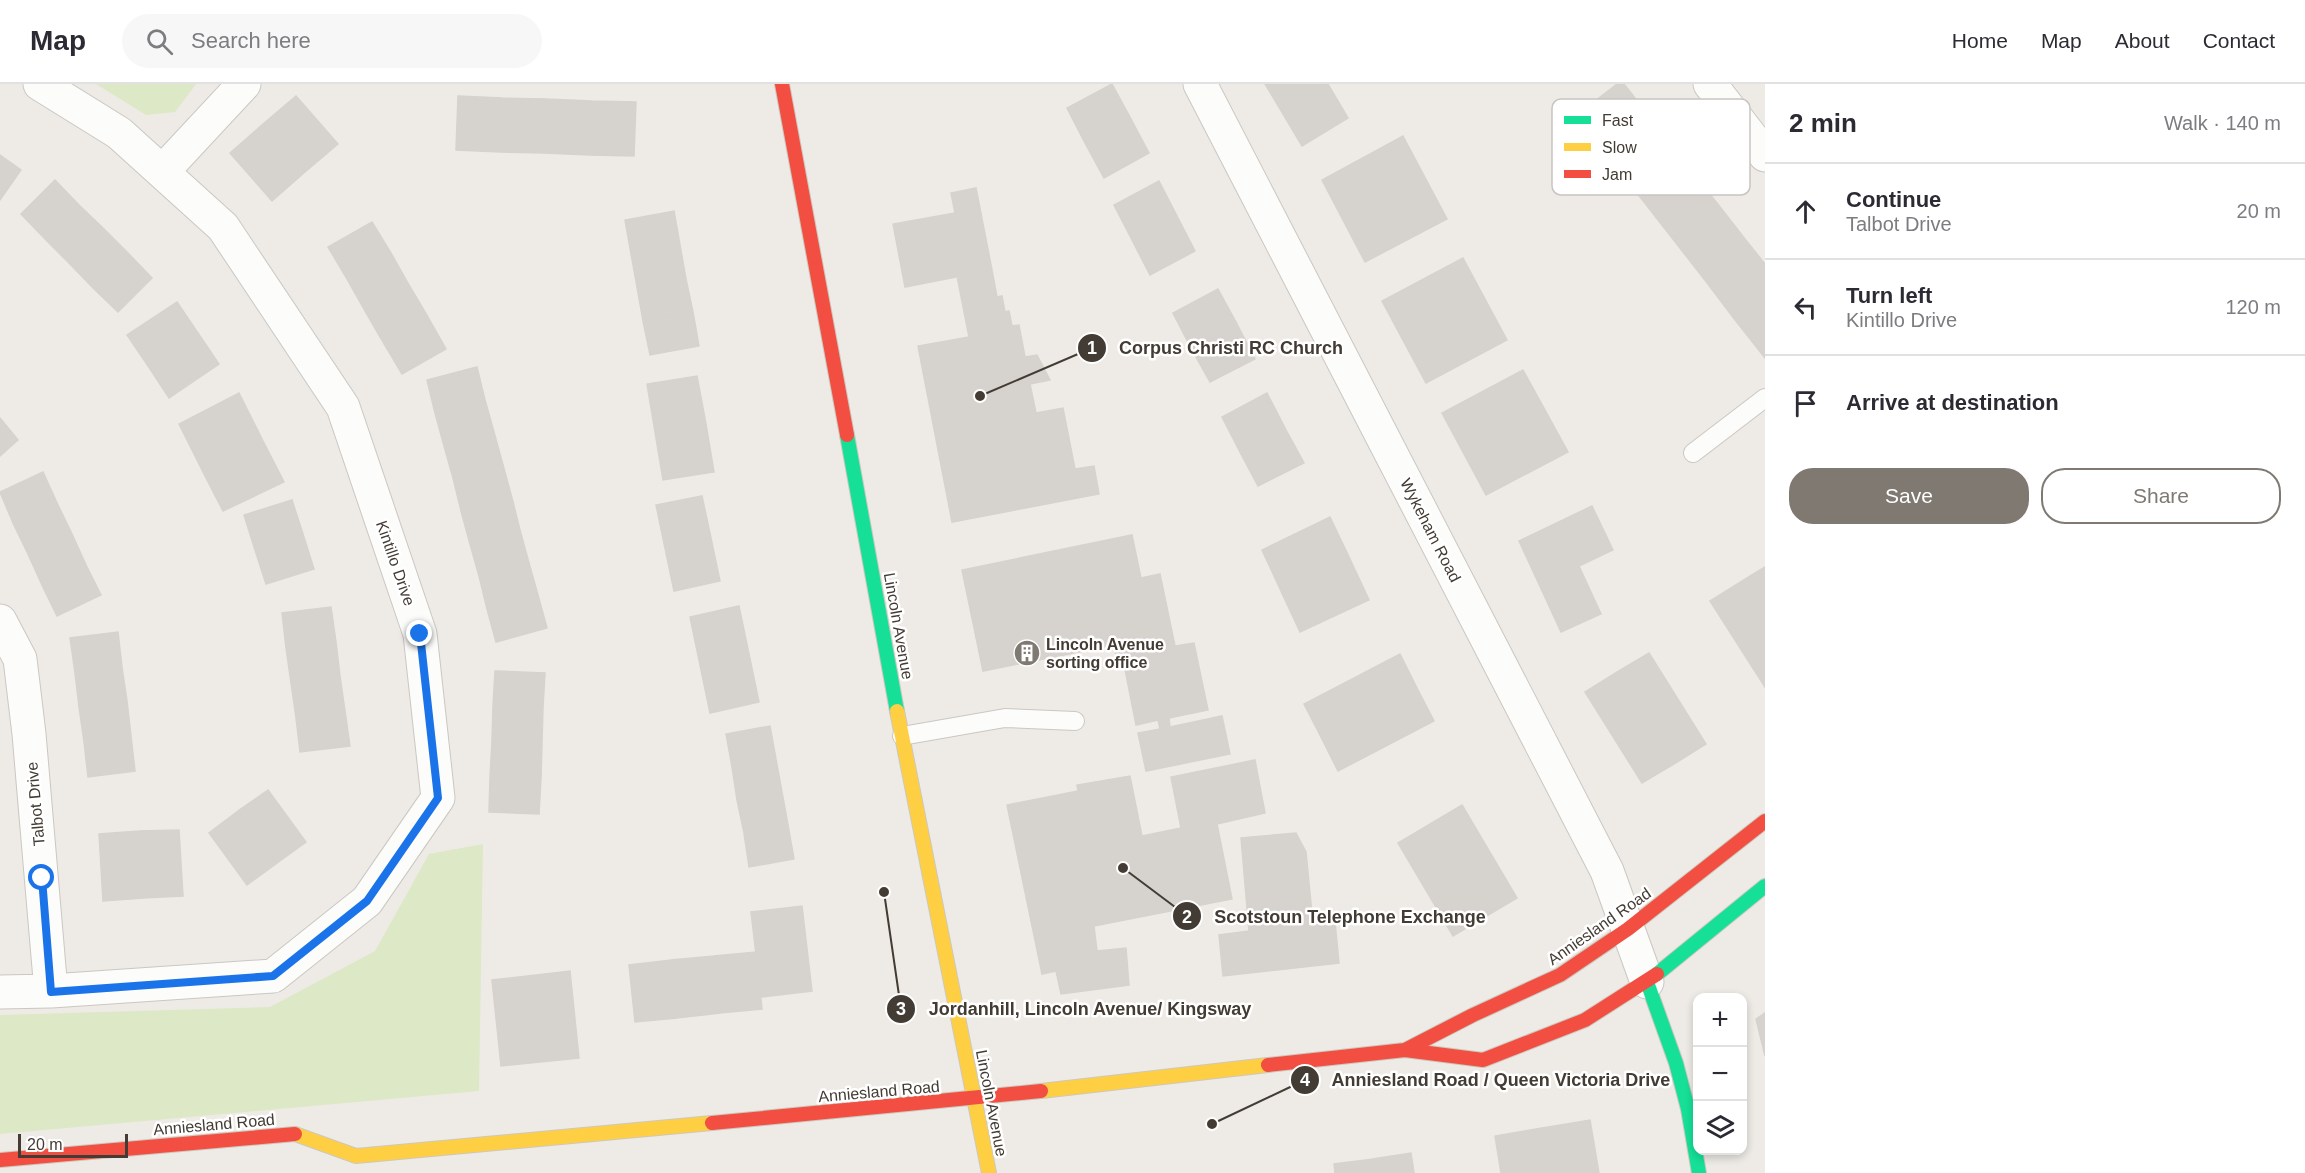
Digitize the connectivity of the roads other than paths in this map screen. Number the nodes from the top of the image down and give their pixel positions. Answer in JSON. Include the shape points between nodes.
{"nodes":[{"id":1,"x":40,"y":84,"type":"edge"},
{"id":2,"x":244,"y":84,"type":"edge"},
{"id":3,"x":782,"y":84,"type":"edge"},
{"id":4,"x":1200,"y":84,"type":"edge"},
{"id":5,"x":1710,"y":84,"type":"edge"},
{"id":6,"x":1722,"y":99,"type":"edge"},
{"id":7,"x":1750,"y":136,"type":"edge"},
{"id":8,"x":1765,"y":155,"type":"edge"},
{"id":9,"x":162,"y":172,"type":"junction"},
{"id":10,"x":1765,"y":398,"type":"edge"},
{"id":11,"x":1693,"y":453,"type":"dead end"},
{"id":12,"x":0,"y":621,"type":"edge"},
{"id":13,"x":1075,"y":721,"type":"dead end"},
{"id":14,"x":902,"y":736,"type":"junction"},
{"id":15,"x":1765,"y":821,"type":"edge"},
{"id":16,"x":1765,"y":886,"type":"edge"},
{"id":17,"x":1628,"y":929,"type":"junction"},
{"id":18,"x":1647,"y":982,"type":"junction"},
{"id":19,"x":0,"y":992,"type":"edge"},
{"id":20,"x":51,"y":992,"type":"junction"},
{"id":21,"x":1405,"y":1050,"type":"junction"},
{"id":22,"x":975,"y":1098,"type":"junction"},
{"id":23,"x":0,"y":1160,"type":"edge"},
{"id":24,"x":349,"y":1166,"type":"edge"},
{"id":25,"x":989,"y":1173,"type":"edge"},
{"id":26,"x":1699,"y":1173,"type":"edge"}],
"edges":[{"from":1,"to":9,"type":"street","name":"Kintillo Drive","via":[[119,133]]},
{"from":2,"to":9,"type":"street"},
{"from":3,"to":14,"type":"street","name":"Lincoln Avenue"},
{"from":4,"to":17,"type":"street","name":"Wykeham Road","via":[[1607,871]]},
{"from":5,"to":6,"type":"street"},
{"from":7,"to":8,"type":"street"},
{"from":9,"to":20,"type":"street","name":"Kintillo Drive","via":[[223,227],[343,407],[420,634],[438,798],[367,901],[273,976]]},
{"from":10,"to":11,"type":"lane"},
{"from":12,"to":20,"type":"street","name":"Talbot Drive","via":[[20,659]]},
{"from":13,"to":14,"type":"lane","via":[[1005,718]]},
{"from":14,"to":22,"type":"street","name":"Lincoln Avenue"},
{"from":15,"to":17,"type":"street","name":"Anniesland Road"},
{"from":16,"to":18,"type":"street","name":"Anniesland Road"},
{"from":17,"to":18,"type":"street","name":"Wykeham Road"},
{"from":17,"to":21,"type":"street","name":"Anniesland Road","via":[[1560,975]]},
{"from":18,"to":21,"type":"street","name":"Anniesland Road","via":[[1585,1020],[1483,1060]]},
{"from":18,"to":26,"type":"street","via":[[1676,1063]]},
{"from":19,"to":20,"type":"street","name":"Kintillo Drive"},
{"from":21,"to":22,"type":"street","name":"Anniesland Road"},
{"from":22,"to":24,"type":"street","name":"Anniesland Road"},
{"from":22,"to":25,"type":"street","name":"Lincoln Avenue"},
{"from":23,"to":24,"type":"street","name":"Anniesland Road","via":[[295,1134]]}]}
